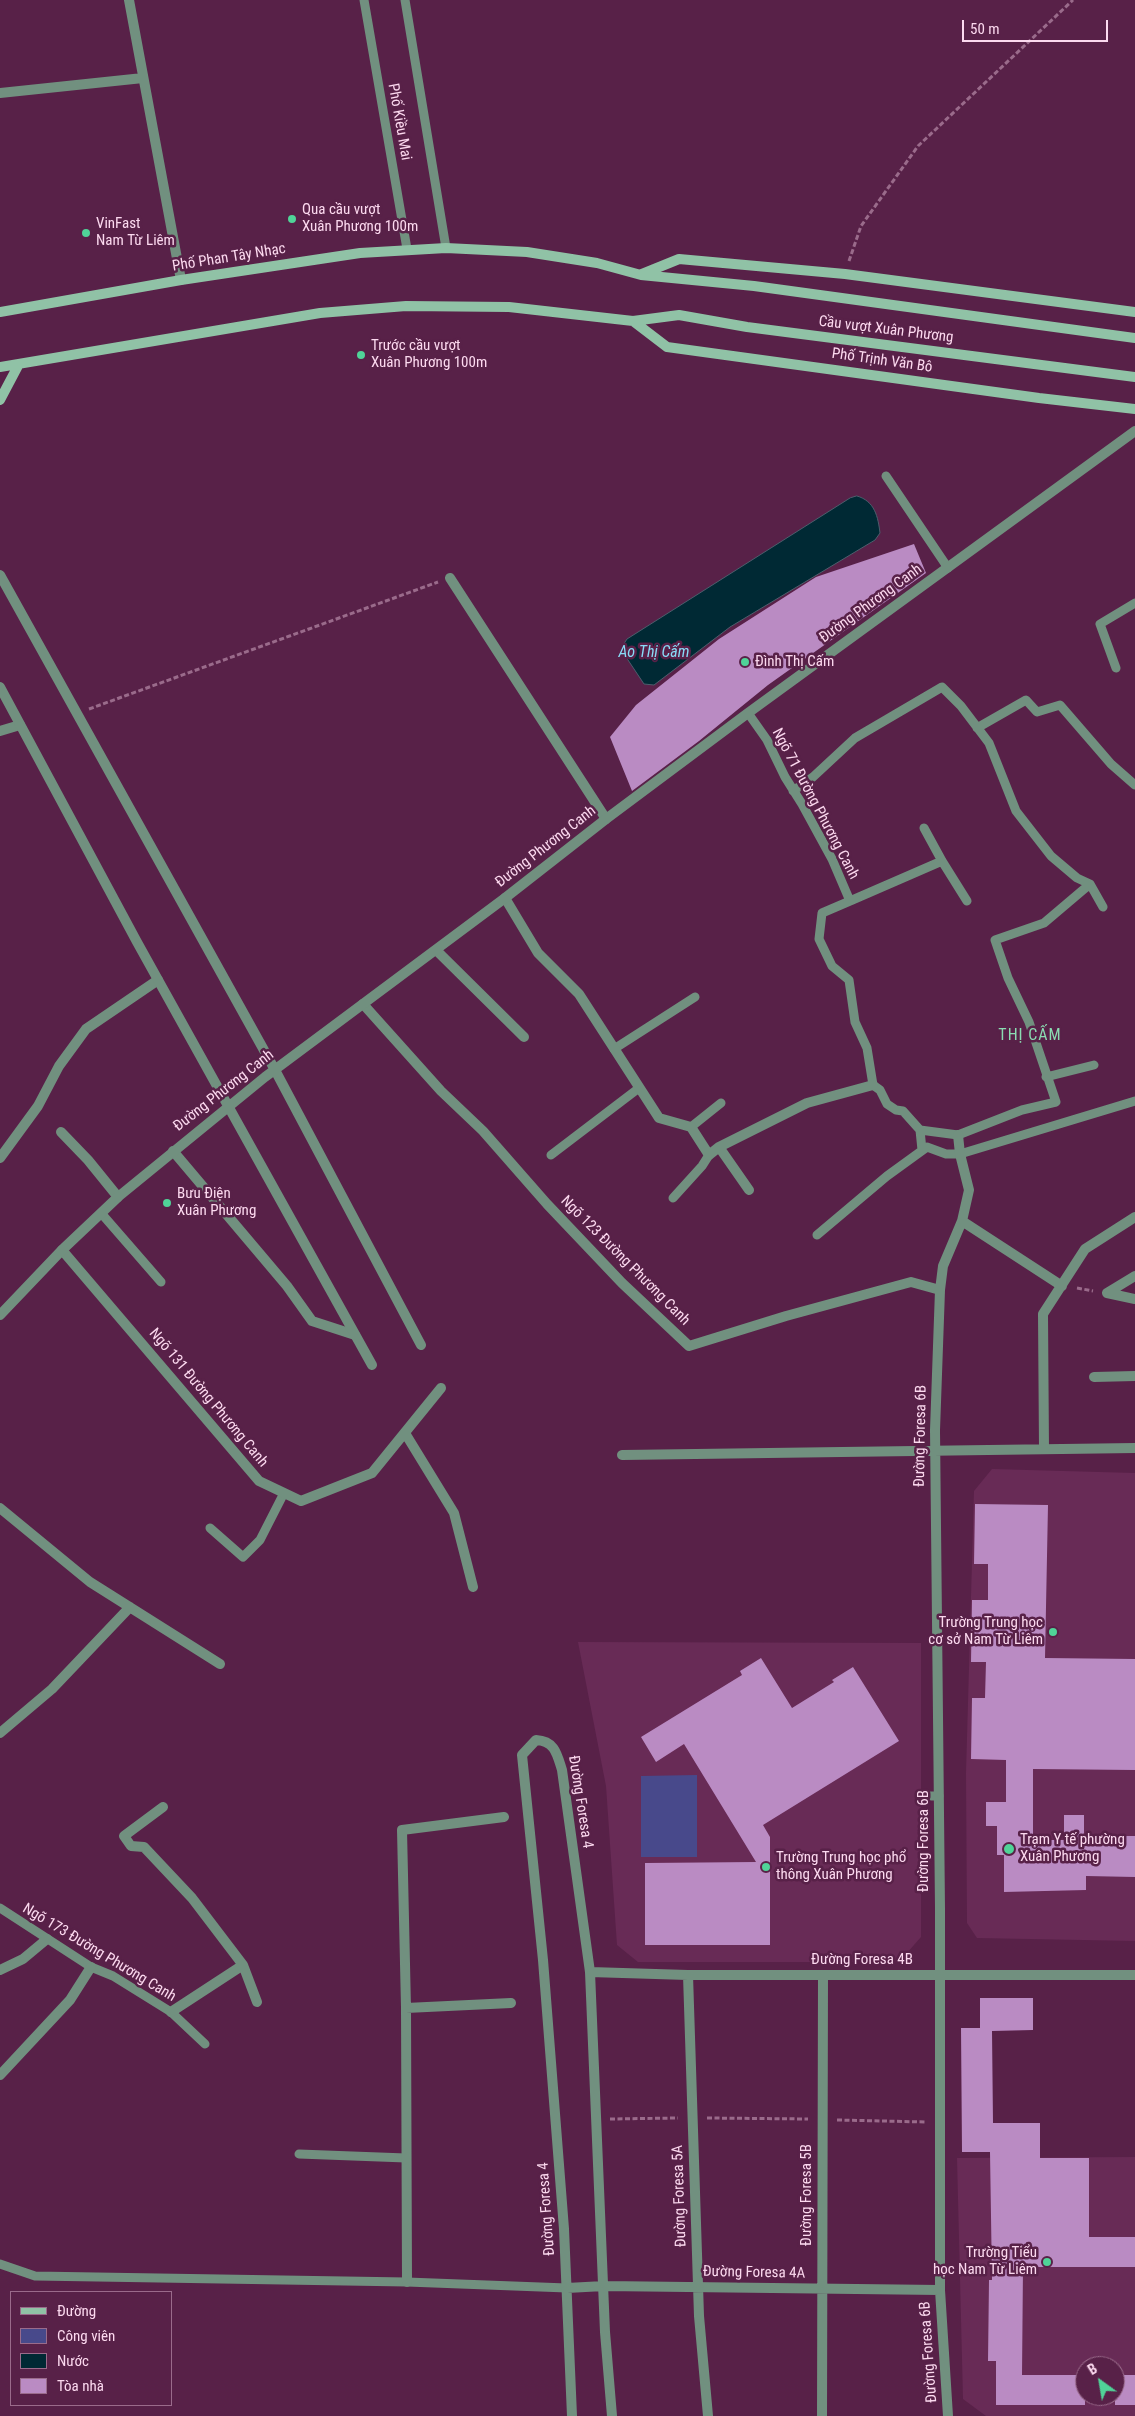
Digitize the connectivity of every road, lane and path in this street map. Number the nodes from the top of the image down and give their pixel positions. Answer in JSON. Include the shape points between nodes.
{"nodes":[{"id":1,"x":129,"y":0,"type":"edge"},
{"id":2,"x":364,"y":0,"type":"edge"},
{"id":3,"x":405,"y":0,"type":"edge"},
{"id":4,"x":1073,"y":0,"type":"edge"},
{"id":5,"x":143,"y":78,"type":"junction"},
{"id":6,"x":0,"y":93,"type":"edge"},
{"id":7,"x":446,"y":248,"type":"junction"},
{"id":8,"x":407,"y":249,"type":"junction"},
{"id":9,"x":641,"y":274,"type":"junction"},
{"id":10,"x":845,"y":274,"type":"junction"},
{"id":11,"x":181,"y":280,"type":"junction"},
{"id":12,"x":0,"y":312,"type":"edge"},
{"id":13,"x":1135,"y":312,"type":"edge"},
{"id":14,"x":634,"y":320,"type":"junction"},
{"id":15,"x":1135,"y":338,"type":"edge"},
{"id":16,"x":19,"y":364,"type":"junction"},
{"id":17,"x":0,"y":367,"type":"edge"},
{"id":18,"x":1135,"y":377,"type":"edge"},
{"id":19,"x":0,"y":400,"type":"edge"},
{"id":20,"x":1135,"y":409,"type":"edge"},
{"id":21,"x":1135,"y":431,"type":"edge"},
{"id":22,"x":886,"y":476,"type":"dead end"},
{"id":23,"x":948,"y":568,"type":"junction"},
{"id":24,"x":0,"y":575,"type":"edge"},
{"id":25,"x":450,"y":578,"type":"joint"},
{"id":26,"x":1135,"y":603,"type":"edge"},
{"id":27,"x":1116,"y":668,"type":"dead end"},
{"id":28,"x":0,"y":687,"type":"edge"},
{"id":29,"x":76,"y":713,"type":"junction"},
{"id":30,"x":748,"y":713,"type":"junction"},
{"id":31,"x":20,"y":725,"type":"junction"},
{"id":32,"x":977,"y":728,"type":"junction"},
{"id":33,"x":0,"y":731,"type":"edge"},
{"id":34,"x":1135,"y":785,"type":"edge"},
{"id":35,"x":793,"y":791,"type":"junction"},
{"id":36,"x":606,"y":818,"type":"junction"},
{"id":37,"x":924,"y":828,"type":"dead end"},
{"id":38,"x":942,"y":861,"type":"junction"},
{"id":39,"x":1090,"y":884,"type":"junction"},
{"id":40,"x":505,"y":898,"type":"junction"},
{"id":41,"x":850,"y":900,"type":"junction"},
{"id":42,"x":968,"y":901,"type":"dead end"},
{"id":43,"x":1103,"y":908,"type":"dead end"},
{"id":44,"x":436,"y":950,"type":"junction"},
{"id":45,"x":158,"y":980,"type":"junction"},
{"id":46,"x":695,"y":997,"type":"dead end"},
{"id":47,"x":363,"y":1004,"type":"junction"},
{"id":48,"x":524,"y":1037,"type":"dead end"},
{"id":49,"x":614,"y":1050,"type":"junction"},
{"id":50,"x":1094,"y":1065,"type":"dead end"},
{"id":51,"x":275,"y":1070,"type":"junction"},
{"id":52,"x":1046,"y":1077,"type":"junction"},
{"id":53,"x":873,"y":1085,"type":"junction"},
{"id":54,"x":639,"y":1088,"type":"junction"},
{"id":55,"x":1135,"y":1101,"type":"edge"},
{"id":56,"x":721,"y":1103,"type":"dead end"},
{"id":57,"x":229,"y":1106,"type":"junction"},
{"id":58,"x":691,"y":1127,"type":"junction"},
{"id":59,"x":920,"y":1130,"type":"junction"},
{"id":60,"x":61,"y":1132,"type":"dead end"},
{"id":61,"x":958,"y":1135,"type":"junction"},
{"id":62,"x":718,"y":1148,"type":"junction"},
{"id":63,"x":922,"y":1150,"type":"junction"},
{"id":64,"x":172,"y":1151,"type":"junction"},
{"id":65,"x":960,"y":1154,"type":"junction"},
{"id":66,"x":551,"y":1155,"type":"dead end"},
{"id":67,"x":709,"y":1155,"type":"junction"},
{"id":68,"x":0,"y":1158,"type":"edge"},
{"id":69,"x":749,"y":1190,"type":"dead end"},
{"id":70,"x":118,"y":1197,"type":"junction"},
{"id":71,"x":673,"y":1198,"type":"dead end"},
{"id":72,"x":101,"y":1212,"type":"junction"},
{"id":73,"x":1135,"y":1217,"type":"edge"},
{"id":74,"x":962,"y":1222,"type":"junction"},
{"id":75,"x":817,"y":1235,"type":"dead end"},
{"id":76,"x":62,"y":1250,"type":"junction"},
{"id":77,"x":1135,"y":1276,"type":"edge"},
{"id":78,"x":161,"y":1282,"type":"dead end"},
{"id":79,"x":1062,"y":1286,"type":"junction"},
{"id":80,"x":940,"y":1290,"type":"junction"},
{"id":81,"x":1107,"y":1293,"type":"junction"},
{"id":82,"x":1135,"y":1299,"type":"edge"},
{"id":83,"x":0,"y":1315,"type":"edge"},
{"id":84,"x":356,"y":1335,"type":"junction"},
{"id":85,"x":421,"y":1345,"type":"dead end"},
{"id":86,"x":372,"y":1365,"type":"dead end"},
{"id":87,"x":1135,"y":1376,"type":"edge"},
{"id":88,"x":1094,"y":1377,"type":"dead end"},
{"id":89,"x":442,"y":1388,"type":"dead end"},
{"id":90,"x":405,"y":1433,"type":"junction"},
{"id":91,"x":1135,"y":1448,"type":"edge"},
{"id":92,"x":1044,"y":1449,"type":"junction"},
{"id":93,"x":935,"y":1450,"type":"junction"},
{"id":94,"x":622,"y":1455,"type":"dead end"},
{"id":95,"x":284,"y":1493,"type":"junction"},
{"id":96,"x":0,"y":1508,"type":"edge"},
{"id":97,"x":210,"y":1528,"type":"dead end"},
{"id":98,"x":473,"y":1587,"type":"dead end"},
{"id":99,"x":130,"y":1608,"type":"junction"},
{"id":100,"x":220,"y":1664,"type":"dead end"},
{"id":101,"x":0,"y":1733,"type":"edge"},
{"id":102,"x":921,"y":1796,"type":"dead end"},
{"id":103,"x":939,"y":1796,"type":"junction"},
{"id":104,"x":163,"y":1807,"type":"dead end"},
{"id":105,"x":504,"y":1817,"type":"dead end"},
{"id":106,"x":0,"y":1908,"type":"edge"},
{"id":107,"x":47,"y":1939,"type":"junction"},
{"id":108,"x":244,"y":1966,"type":"junction"},
{"id":109,"x":91,"y":1967,"type":"junction"},
{"id":110,"x":0,"y":1970,"type":"edge"},
{"id":111,"x":590,"y":1972,"type":"junction"},
{"id":112,"x":688,"y":1975,"type":"junction"},
{"id":113,"x":823,"y":1975,"type":"junction"},
{"id":114,"x":938,"y":1975,"type":"junction"},
{"id":115,"x":1135,"y":1975,"type":"edge"},
{"id":116,"x":257,"y":2002,"type":"dead end"},
{"id":117,"x":511,"y":2003,"type":"dead end"},
{"id":118,"x":406,"y":2008,"type":"junction"},
{"id":119,"x":171,"y":2012,"type":"junction"},
{"id":120,"x":205,"y":2044,"type":"dead end"},
{"id":121,"x":0,"y":2075,"type":"edge"},
{"id":122,"x":693,"y":2118,"type":"junction"},
{"id":123,"x":597,"y":2119,"type":"junction"},
{"id":124,"x":822,"y":2119,"type":"junction"},
{"id":125,"x":939,"y":2122,"type":"junction"},
{"id":126,"x":299,"y":2154,"type":"dead end"},
{"id":127,"x":406,"y":2158,"type":"junction"},
{"id":128,"x":0,"y":2264,"type":"edge"},
{"id":129,"x":407,"y":2282,"type":"junction"},
{"id":130,"x":604,"y":2286,"type":"junction"},
{"id":131,"x":698,"y":2287,"type":"junction"},
{"id":132,"x":567,"y":2288,"type":"junction"},
{"id":133,"x":821,"y":2289,"type":"junction"},
{"id":134,"x":940,"y":2290,"type":"junction"},
{"id":135,"x":572,"y":2416,"type":"edge"},
{"id":136,"x":612,"y":2416,"type":"edge"},
{"id":137,"x":708,"y":2416,"type":"edge"},
{"id":138,"x":822,"y":2416,"type":"edge"},
{"id":139,"x":948,"y":2416,"type":"edge"}],
"edges":[{"from":1,"to":5,"type":"street"},
{"from":2,"to":8,"type":"lane","name":"Phố Kiều Mai"},
{"from":3,"to":7,"type":"lane","name":"Phố Kiều Mai"},
{"from":4,"to":10,"type":"path","via":[[918,146],[861,226]]},
{"from":5,"to":6,"type":"street"},
{"from":5,"to":11,"type":"street"},
{"from":7,"to":8,"type":"main road","name":"Phố Phan Tây Nhạc"},
{"from":7,"to":9,"type":"main road","name":"Phố Phan Tây Nhạc","via":[[527,252]]},
{"from":8,"to":11,"type":"main road","name":"Phố Phan Tây Nhạc"},
{"from":9,"to":10,"type":"main road","via":[[679,259]]},
{"from":9,"to":15,"type":"main road","name":"Cầu vượt Xuân Phương","via":[[754,286]]},
{"from":10,"to":13,"type":"main road"},
{"from":11,"to":12,"type":"main road","name":"Phố Phan Tây Nhạc"},
{"from":14,"to":16,"type":"main road","via":[[509,307],[406,306],[320,314]]},
{"from":14,"to":18,"type":"main road","name":"Cầu vượt Xuân Phương","via":[[679,315],[747,327]]},
{"from":14,"to":20,"type":"main road","name":"Phố Trịnh Văn Bô","via":[[668,347]]},
{"from":16,"to":17,"type":"main road"},
{"from":16,"to":19,"type":"main road"},
{"from":21,"to":23,"type":"street","name":"Đường Phương Canh"},
{"from":22,"to":23,"type":"lane"},
{"from":23,"to":30,"type":"street","name":"Đường Phương Canh"},
{"from":24,"to":29,"type":"street"},
{"from":25,"to":29,"type":"path"},
{"from":25,"to":36,"type":"street"},
{"from":26,"to":27,"type":"lane","via":[[1100,624]]},
{"from":28,"to":31,"type":"street"},
{"from":29,"to":51,"type":"street"},
{"from":30,"to":35,"type":"lane","name":"Ngõ 71 Đường Phương Canh","via":[[767,740]]},
{"from":30,"to":36,"type":"street","name":"Đường Phương Canh"},
{"from":31,"to":33,"type":"street"},
{"from":31,"to":45,"type":"street"},
{"from":32,"to":34,"type":"lane","via":[[1026,700],[1037,712],[1060,705],[1111,764]]},
{"from":32,"to":35,"type":"lane","via":[[942,686],[855,738]]},
{"from":32,"to":39,"type":"lane","via":[[989,743],[1016,811],[1051,856],[1077,878]]},
{"from":35,"to":41,"type":"lane","name":"Ngõ 71 Đường Phương Canh","via":[[832,859]]},
{"from":36,"to":40,"type":"street","name":"Đường Phương Canh"},
{"from":37,"to":38,"type":"lane"},
{"from":38,"to":41,"type":"lane"},
{"from":38,"to":42,"type":"lane"},
{"from":39,"to":43,"type":"lane"},
{"from":39,"to":52,"type":"lane","via":[[1044,923],[995,940],[1008,978],[1030,1022]]},
{"from":40,"to":44,"type":"street","name":"Đường Phương Canh"},
{"from":40,"to":49,"type":"street","via":[[538,953],[579,994]]},
{"from":41,"to":53,"type":"lane","name":"Ngõ 71 Đường Phương Canh","via":[[822,913],[819,939],[832,966],[849,980],[854,1022],[867,1048]]},
{"from":44,"to":47,"type":"street","name":"Đường Phương Canh"},
{"from":44,"to":48,"type":"street"},
{"from":45,"to":57,"type":"street"},
{"from":45,"to":68,"type":"street","via":[[86,1029],[62,1060],[38,1106]]},
{"from":46,"to":49,"type":"lane"},
{"from":47,"to":51,"type":"street","name":"Đường Phương Canh"},
{"from":47,"to":80,"type":"street","name":"Ngõ 123 Đường Phương Canh","via":[[547,1204],[689,1346],[911,1282]]},
{"from":49,"to":54,"type":"street"},
{"from":50,"to":52,"type":"lane"},
{"from":51,"to":57,"type":"street","name":"Đường Phương Canh"},
{"from":51,"to":85,"type":"street"},
{"from":52,"to":61,"type":"lane","via":[[1056,1102],[1022,1110]]},
{"from":53,"to":59,"type":"lane","name":"Ngõ 71 Đường Phương Canh","via":[[880,1090],[887,1104],[903,1111]]},
{"from":53,"to":62,"type":"street","via":[[806,1104]]},
{"from":54,"to":58,"type":"street","via":[[659,1118]]},
{"from":54,"to":66,"type":"lane"},
{"from":55,"to":65,"type":"lane"},
{"from":56,"to":58,"type":"lane"},
{"from":57,"to":64,"type":"street","name":"Đường Phương Canh"},
{"from":57,"to":84,"type":"street"},
{"from":58,"to":67,"type":"street"},
{"from":59,"to":61,"type":"lane"},
{"from":59,"to":63,"type":"lane"},
{"from":60,"to":70,"type":"street"},
{"from":61,"to":65,"type":"street","name":"Đường Foresa 6B"},
{"from":62,"to":67,"type":"street"},
{"from":62,"to":69,"type":"street"},
{"from":63,"to":65,"type":"lane","via":[[927,1147],[946,1154]]},
{"from":63,"to":75,"type":"lane"},
{"from":64,"to":70,"type":"street","name":"Đường Phương Canh"},
{"from":64,"to":84,"type":"street","via":[[287,1286],[312,1321]]},
{"from":65,"to":74,"type":"street","name":"Đường Foresa 6B","via":[[969,1190]]},
{"from":67,"to":71,"type":"lane"},
{"from":70,"to":72,"type":"street","name":"Đường Phương Canh"},
{"from":72,"to":76,"type":"street","name":"Đường Phương Canh"},
{"from":72,"to":78,"type":"lane"},
{"from":73,"to":79,"type":"street","via":[[1085,1249]]},
{"from":74,"to":79,"type":"street"},
{"from":74,"to":80,"type":"street","name":"Đường Foresa 6B","via":[[943,1266]]},
{"from":76,"to":83,"type":"street","name":"Đường Phương Canh"},
{"from":76,"to":95,"type":"street","name":"Ngõ 131 Đường Phương Canh","via":[[258,1481]]},
{"from":77,"to":81,"type":"street"},
{"from":79,"to":81,"type":"path"},
{"from":79,"to":92,"type":"street","via":[[1043,1314]]},
{"from":80,"to":93,"type":"street","name":"Đường Foresa 6B"},
{"from":81,"to":82,"type":"street"},
{"from":84,"to":86,"type":"street"},
{"from":87,"to":88,"type":"street"},
{"from":89,"to":90,"type":"street","name":"Ngõ 131 Đường Phương Canh"},
{"from":90,"to":95,"type":"street","name":"Ngõ 131 Đường Phương Canh","via":[[372,1473],[301,1500]]},
{"from":90,"to":98,"type":"street","via":[[454,1513]]},
{"from":91,"to":92,"type":"street"},
{"from":92,"to":93,"type":"street"},
{"from":93,"to":94,"type":"street"},
{"from":93,"to":103,"type":"street","name":"Đường Foresa 6B"},
{"from":95,"to":97,"type":"lane","via":[[260,1540],[243,1557]]},
{"from":96,"to":99,"type":"street","via":[[90,1582]]},
{"from":99,"to":100,"type":"street"},
{"from":99,"to":101,"type":"street","via":[[52,1689]]},
{"from":102,"to":103,"type":"lane"},
{"from":103,"to":114,"type":"street","name":"Đường Foresa 6B"},
{"from":104,"to":108,"type":"street","via":[[124,1836],[131,1846],[144,1847],[192,1898]]},
{"from":105,"to":118,"type":"street","via":[[402,1830]]},
{"from":106,"to":107,"type":"lane","name":"Ngõ 173 Đường Phương Canh"},
{"from":107,"to":109,"type":"lane","name":"Ngõ 173 Đường Phương Canh"},
{"from":107,"to":110,"type":"street","via":[[23,1960]]},
{"from":108,"to":116,"type":"street"},
{"from":108,"to":119,"type":"street"},
{"from":109,"to":119,"type":"lane","name":"Ngõ 173 Đường Phương Canh","via":[[113,1976]]},
{"from":109,"to":121,"type":"street","via":[[70,2000]]},
{"from":111,"to":112,"type":"street","name":"Đường Foresa 4B"},
{"from":111,"to":123,"type":"street","name":"Đường Foresa 4"},
{"from":111,"to":132,"type":"street","name":"Đường Foresa 4","via":[[562,1770],[557,1751],[551,1743],[536,1740],[522,1755],[544,1960]]},
{"from":112,"to":113,"type":"street","name":"Đường Foresa 4B"},
{"from":112,"to":122,"type":"street","name":"Đường Foresa 5A"},
{"from":113,"to":114,"type":"street","name":"Đường Foresa 4B"},
{"from":113,"to":124,"type":"street","name":"Đường Foresa 5B"},
{"from":114,"to":115,"type":"street","name":"Đường Foresa 4B"},
{"from":114,"to":125,"type":"street","name":"Đường Foresa 6B"},
{"from":117,"to":118,"type":"street"},
{"from":118,"to":127,"type":"street"},
{"from":119,"to":120,"type":"lane","name":"Ngõ 173 Đường Phương Canh"},
{"from":122,"to":123,"type":"path"},
{"from":122,"to":124,"type":"path"},
{"from":122,"to":131,"type":"street","name":"Đường Foresa 5A"},
{"from":123,"to":130,"type":"street","name":"Đường Foresa 4"},
{"from":124,"to":125,"type":"path"},
{"from":124,"to":133,"type":"street","name":"Đường Foresa 5B"},
{"from":125,"to":134,"type":"street","name":"Đường Foresa 6B"},
{"from":126,"to":127,"type":"lane"},
{"from":127,"to":129,"type":"street"},
{"from":128,"to":129,"type":"lane","via":[[35,2276]]},
{"from":129,"to":132,"type":"lane"},
{"from":130,"to":131,"type":"street","name":"Đường Foresa 4A"},
{"from":130,"to":132,"type":"street","name":"Đường Foresa 4A"},
{"from":130,"to":136,"type":"street","name":"Đường Foresa 4"},
{"from":131,"to":133,"type":"street","name":"Đường Foresa 4A"},
{"from":131,"to":137,"type":"street","name":"Đường Foresa 5A"},
{"from":132,"to":135,"type":"street","name":"Đường Foresa 4"},
{"from":133,"to":134,"type":"street","name":"Đường Foresa 4A"},
{"from":133,"to":138,"type":"street","name":"Đường Foresa 5B"},
{"from":134,"to":139,"type":"street","name":"Đường Foresa 6B"}]}
